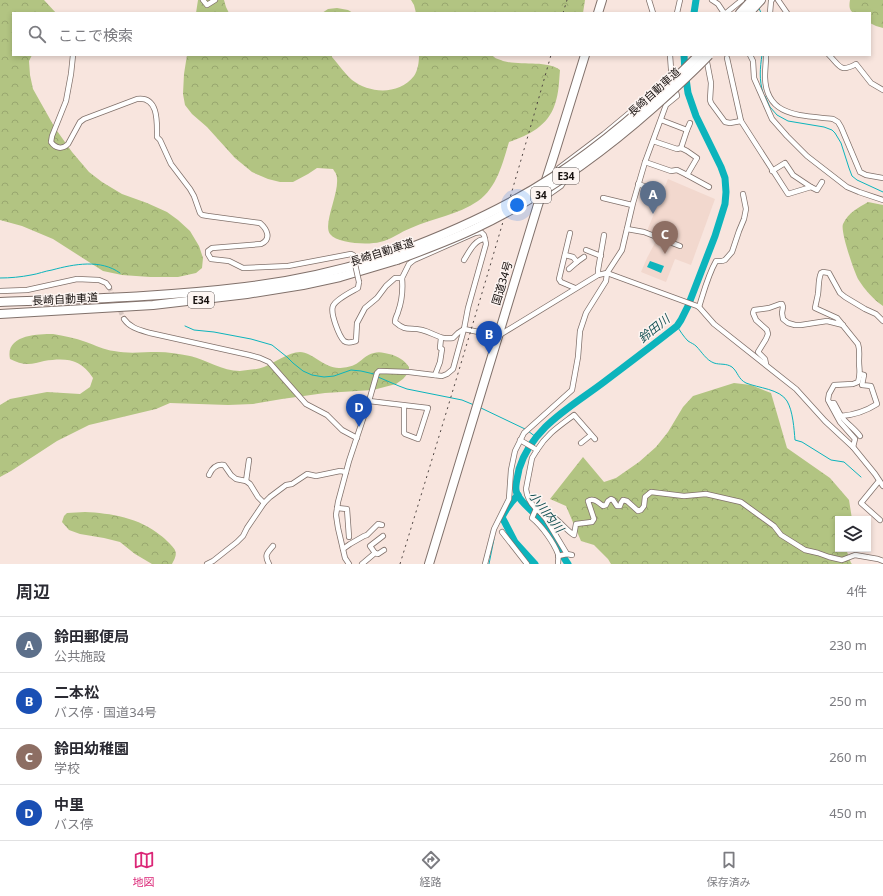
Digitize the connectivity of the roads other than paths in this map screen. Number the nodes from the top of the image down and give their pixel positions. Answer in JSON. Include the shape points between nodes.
{"nodes":[{"id":1,"x":203,"y":0,"type":"edge"},
{"id":2,"x":215,"y":0,"type":"edge"},
{"id":3,"x":602,"y":0,"type":"edge"},
{"id":4,"x":650,"y":0,"type":"edge"},
{"id":5,"x":680,"y":0,"type":"edge"},
{"id":6,"x":712,"y":0,"type":"edge"},
{"id":7,"x":742,"y":0,"type":"edge"},
{"id":8,"x":752,"y":0,"type":"edge"},
{"id":9,"x":761,"y":0,"type":"edge"},
{"id":10,"x":772,"y":0,"type":"edge"},
{"id":11,"x":778,"y":0,"type":"edge"},
{"id":12,"x":598,"y":12,"type":"edge"},
{"id":13,"x":653,"y":12,"type":"edge"},
{"id":14,"x":677,"y":12,"type":"edge"},
{"id":15,"x":724,"y":12,"type":"edge"},
{"id":16,"x":726,"y":12,"type":"edge"},
{"id":17,"x":741,"y":12,"type":"edge"},
{"id":18,"x":750,"y":12,"type":"edge"},
{"id":19,"x":770,"y":12,"type":"edge"},
{"id":20,"x":786,"y":12,"type":"edge"},
{"id":21,"x":73,"y":56,"type":"edge"},
{"id":22,"x":585,"y":56,"type":"edge"},
{"id":23,"x":670,"y":56,"type":"edge"},
{"id":24,"x":699,"y":56,"type":"edge"},
{"id":25,"x":705,"y":56,"type":"edge"},
{"id":26,"x":708,"y":56,"type":"edge"},
{"id":27,"x":750,"y":56,"type":"edge"},
{"id":28,"x":766,"y":56,"type":"edge"},
{"id":29,"x":830,"y":56,"type":"edge"},
{"id":30,"x":727,"y":58,"type":"dead end"},
{"id":31,"x":672,"y":75,"type":"junction"},
{"id":32,"x":883,"y":90,"type":"edge"},
{"id":33,"x":661,"y":120,"type":"junction"},
{"id":34,"x":741,"y":121,"type":"junction"},
{"id":35,"x":690,"y":123,"type":"dead end"},
{"id":36,"x":687,"y":130,"type":"junction"},
{"id":37,"x":653,"y":141,"type":"junction"},
{"id":38,"x":681,"y":148,"type":"junction"},
{"id":39,"x":645,"y":162,"type":"junction"},
{"id":40,"x":551,"y":164,"type":"junction"},
{"id":41,"x":559,"y":168,"type":"junction"},
{"id":42,"x":772,"y":171,"type":"junction"},
{"id":43,"x":687,"y":175,"type":"junction"},
{"id":44,"x":883,"y":178,"type":"edge"},
{"id":45,"x":822,"y":182,"type":"dead end"},
{"id":46,"x":638,"y":184,"type":"junction"},
{"id":47,"x":709,"y":187,"type":"dead end"},
{"id":48,"x":811,"y":187,"type":"junction"},
{"id":49,"x":661,"y":192,"type":"dead end"},
{"id":50,"x":743,"y":194,"type":"dead end"},
{"id":51,"x":540,"y":198,"type":"junction"},
{"id":52,"x":603,"y":198,"type":"dead end"},
{"id":53,"x":883,"y":200,"type":"edge"},
{"id":54,"x":632,"y":205,"type":"junction"},
{"id":55,"x":627,"y":229,"type":"junction"},
{"id":56,"x":570,"y":233,"type":"dead end"},
{"id":57,"x":604,"y":235,"type":"dead end"},
{"id":58,"x":485,"y":239,"type":"junction"},
{"id":59,"x":680,"y":246,"type":"dead end"},
{"id":60,"x":586,"y":250,"type":"dead end"},
{"id":61,"x":564,"y":254,"type":"junction"},
{"id":62,"x":396,"y":256,"type":"junction"},
{"id":63,"x":600,"y":256,"type":"junction"},
{"id":64,"x":584,"y":257,"type":"dead end"},
{"id":65,"x":464,"y":260,"type":"dead end"},
{"id":66,"x":577,"y":262,"type":"junction"},
{"id":67,"x":569,"y":269,"type":"dead end"},
{"id":68,"x":607,"y":273,"type":"junction"},
{"id":69,"x":598,"y":275,"type":"junction"},
{"id":70,"x":402,"y":278,"type":"junction"},
{"id":71,"x":109,"y":287,"type":"tunnel mouth"},
{"id":72,"x":575,"y":288,"type":"junction"},
{"id":73,"x":0,"y":291,"type":"edge"},
{"id":74,"x":0,"y":302,"type":"edge"},
{"id":75,"x":698,"y":306,"type":"junction"},
{"id":76,"x":0,"y":314,"type":"edge"},
{"id":77,"x":124,"y":319,"type":"tunnel mouth"},
{"id":78,"x":883,"y":321,"type":"edge"},
{"id":79,"x":843,"y":325,"type":"junction"},
{"id":80,"x":464,"y":329,"type":"junction"},
{"id":81,"x":498,"y":336,"type":"junction"},
{"id":82,"x":441,"y":338,"type":"junction"},
{"id":83,"x":766,"y":364,"type":"junction"},
{"id":84,"x":860,"y":374,"type":"junction"},
{"id":85,"x":435,"y":375,"type":"junction"},
{"id":86,"x":369,"y":401,"type":"junction"},
{"id":87,"x":830,"y":403,"type":"junction"},
{"id":88,"x":404,"y":406,"type":"junction"},
{"id":89,"x":841,"y":416,"type":"junction"},
{"id":90,"x":860,"y":436,"type":"dead end"},
{"id":91,"x":357,"y":438,"type":"junction"},
{"id":92,"x":521,"y":440,"type":"junction"},
{"id":93,"x":581,"y":443,"type":"dead end"},
{"id":94,"x":853,"y":447,"type":"junction"},
{"id":95,"x":536,"y":450,"type":"junction"},
{"id":96,"x":249,"y":460,"type":"dead end"},
{"id":97,"x":346,"y":472,"type":"junction"},
{"id":98,"x":209,"y":475,"type":"dead end"},
{"id":99,"x":246,"y":481,"type":"junction"},
{"id":100,"x":879,"y":481,"type":"junction"},
{"id":101,"x":883,"y":486,"type":"edge"},
{"id":102,"x":264,"y":503,"type":"junction"},
{"id":103,"x":337,"y":508,"type":"junction"},
{"id":104,"x":536,"y":509,"type":"junction"},
{"id":105,"x":541,"y":512,"type":"junction"},
{"id":106,"x":880,"y":520,"type":"dead end"},
{"id":107,"x":382,"y":525,"type":"dead end"},
{"id":108,"x":502,"y":532,"type":"dead end"},
{"id":109,"x":383,"y":536,"type":"dead end"},
{"id":110,"x":349,"y":537,"type":"dead end"},
{"id":111,"x":272,"y":546,"type":"dead end"},
{"id":112,"x":343,"y":550,"type":"junction"},
{"id":113,"x":384,"y":550,"type":"dead end"},
{"id":114,"x":375,"y":553,"type":"junction"},
{"id":115,"x":559,"y":556,"type":"junction"},
{"id":116,"x":883,"y":561,"type":"edge"},
{"id":117,"x":213,"y":562,"type":"edge"},
{"id":118,"x":207,"y":564,"type":"edge"},
{"id":119,"x":269,"y":564,"type":"edge"},
{"id":120,"x":349,"y":564,"type":"edge"},
{"id":121,"x":362,"y":564,"type":"edge"},
{"id":122,"x":429,"y":564,"type":"edge"},
{"id":123,"x":485,"y":564,"type":"edge"},
{"id":124,"x":527,"y":564,"type":"edge"},
{"id":125,"x":558,"y":564,"type":"edge"}],
"edges":[{"from":1,"to":2,"type":"street","via":[[207,5]]},
{"from":3,"to":12,"type":"highway"},
{"from":4,"to":13,"type":"street"},
{"from":5,"to":14,"type":"street"},
{"from":6,"to":15,"type":"street"},
{"from":7,"to":16,"type":"street"},
{"from":8,"to":17,"type":"highway"},
{"from":9,"to":18,"type":"highway"},
{"from":10,"to":19,"type":"street"},
{"from":11,"to":20,"type":"street"},
{"from":21,"to":70,"type":"street","bridge":true,"via":[[66,101],[51,142],[54,146],[65,147],[84,119],[137,99],[147,100],[155,109],[157,137],[171,164],[194,196],[200,213],[260,224],[267,233],[267,238],[262,244],[212,248],[208,250],[210,259],[229,261],[243,268],[288,266],[353,255],[358,288],[335,303],[332,308],[341,336],[349,343],[356,341],[358,323],[365,308],[395,278]]},
{"from":22,"to":40,"type":"highway","name":"国道34号","number":"34"},
{"from":23,"to":31,"type":"street"},
{"from":24,"to":62,"type":"highway","name":"長崎自動車道","number":"E34","bridge":true,"via":[[623,125],[552,177],[474,221]]},
{"from":25,"to":34,"type":"street","via":[[711,83],[711,103],[725,122]]},
{"from":26,"to":62,"type":"highway","name":"長崎自動車道","number":"E34","bridge":true,"via":[[628,131],[556,183],[518,206],[445,242]]},
{"from":27,"to":53,"type":"street","via":[[754,78],[772,119],[782,130],[807,156],[847,186]]},
{"from":28,"to":44,"type":"street","via":[[767,88],[770,99],[776,106],[788,113],[833,119],[838,122],[860,172]]},
{"from":29,"to":32,"type":"street","via":[[845,69],[856,64],[871,82]]},
{"from":30,"to":34,"type":"street"},
{"from":31,"to":33,"type":"street","via":[[677,96],[666,105]]},
{"from":31,"to":41,"type":"street","via":[[604,134]]},
{"from":33,"to":36,"type":"street"},
{"from":33,"to":37,"type":"street"},
{"from":34,"to":42,"type":"street"},
{"from":35,"to":36,"type":"street"},
{"from":36,"to":38,"type":"street"},
{"from":37,"to":38,"type":"street","via":[[677,150]]},
{"from":37,"to":39,"type":"street"},
{"from":38,"to":43,"type":"street","via":[[697,158]]},
{"from":39,"to":43,"type":"street"},
{"from":39,"to":46,"type":"street"},
{"from":40,"to":41,"type":"street"},
{"from":40,"to":51,"type":"highway","name":"国道34号","number":"34"},
{"from":41,"to":51,"type":"street","via":[[565,174],[565,180],[561,186]]},
{"from":42,"to":48,"type":"street","via":[[785,164],[793,175]]},
{"from":42,"to":48,"type":"street","via":[[788,194]]},
{"from":43,"to":47,"type":"street"},
{"from":45,"to":48,"type":"street","via":[[817,190]]},
{"from":46,"to":49,"type":"street"},
{"from":46,"to":54,"type":"street"},
{"from":50,"to":75,"type":"street","via":[[746,209],[744,220],[732,252],[725,260],[716,261]]},
{"from":51,"to":81,"type":"highway","name":"国道34号","number":"34"},
{"from":52,"to":54,"type":"street"},
{"from":54,"to":55,"type":"street"},
{"from":55,"to":59,"type":"street","via":[[644,232]]},
{"from":55,"to":68,"type":"street","via":[[622,250]]},
{"from":56,"to":61,"type":"street"},
{"from":57,"to":63,"type":"street"},
{"from":58,"to":65,"type":"street","via":[[477,241]]},
{"from":58,"to":70,"type":"street","via":[[481,232],[475,233],[414,260]]},
{"from":58,"to":80,"type":"street","via":[[486,244]]},
{"from":60,"to":63,"type":"street"},
{"from":61,"to":66,"type":"street","via":[[573,257]]},
{"from":61,"to":72,"type":"street","via":[[559,279]]},
{"from":62,"to":74,"type":"highway","name":"長崎自動車道","number":"E34","via":[[302,278],[246,287],[152,295]]},
{"from":62,"to":76,"type":"highway","name":"長崎自動車道","number":"E34","via":[[340,277],[247,294],[152,305]]},
{"from":63,"to":69,"type":"street"},
{"from":64,"to":66,"type":"street"},
{"from":66,"to":67,"type":"street"},
{"from":68,"to":69,"type":"street"},
{"from":68,"to":75,"type":"street"},
{"from":68,"to":92,"type":"street","via":[[606,281],[586,313],[580,331],[572,390],[529,428]]},
{"from":69,"to":72,"type":"street"},
{"from":70,"to":82,"type":"street","via":[[403,287],[395,322],[399,326],[422,330]]},
{"from":71,"to":73,"type":"street","via":[[99,280],[77,280],[27,290]]},
{"from":72,"to":81,"type":"street"},
{"from":75,"to":83,"type":"street","via":[[714,324]]},
{"from":77,"to":91,"type":"street","via":[[135,329],[249,355],[269,362],[306,404],[327,415],[342,430]]},
{"from":78,"to":79,"type":"street","via":[[876,314],[840,293],[829,273],[820,273],[815,308],[837,318]]},
{"from":79,"to":83,"type":"street","via":[[827,321],[791,324],[783,319],[782,304],[754,310],[756,320],[768,334],[758,352]]},
{"from":79,"to":84,"type":"street","via":[[858,344]]},
{"from":80,"to":81,"type":"street"},
{"from":80,"to":82,"type":"street","via":[[453,338]]},
{"from":80,"to":85,"type":"street","via":[[453,369],[448,374]]},
{"from":81,"to":122,"type":"highway","name":"国道34号","number":"34"},
{"from":82,"to":85,"type":"street","via":[[440,362]]},
{"from":83,"to":94,"type":"street","via":[[796,389]]},
{"from":84,"to":87,"type":"street","via":[[858,382],[834,385],[829,394]]},
{"from":84,"to":89,"type":"street","via":[[864,375],[862,385],[871,386],[877,404],[853,415]]},
{"from":85,"to":86,"type":"street","via":[[378,371]]},
{"from":86,"to":88,"type":"street"},
{"from":86,"to":91,"type":"street"},
{"from":87,"to":89,"type":"street","via":[[834,403]]},
{"from":87,"to":94,"type":"street","via":[[840,422],[855,439]]},
{"from":88,"to":88,"type":"street","via":[[428,408],[418,439],[404,433]]},
{"from":89,"to":90,"type":"street"},
{"from":91,"to":97,"type":"street"},
{"from":92,"to":95,"type":"street"},
{"from":92,"to":123,"type":"street","via":[[515,450],[509,499],[494,529]]},
{"from":93,"to":95,"type":"street","via":[[593,437],[574,416],[550,433]]},
{"from":94,"to":100,"type":"street"},
{"from":95,"to":104,"type":"street","via":[[526,489]]},
{"from":96,"to":99,"type":"street"},
{"from":97,"to":102,"type":"street","via":[[316,476],[307,474],[292,484],[286,484]]},
{"from":97,"to":103,"type":"street"},
{"from":98,"to":99,"type":"street","via":[[212,469],[220,464],[224,465],[231,475]]},
{"from":99,"to":102,"type":"street"},
{"from":100,"to":101,"type":"street"},
{"from":100,"to":106,"type":"street","via":[[861,503]]},
{"from":102,"to":117,"type":"street","via":[[243,536]]},
{"from":103,"to":110,"type":"street","via":[[347,510]]},
{"from":103,"to":112,"type":"street"},
{"from":104,"to":105,"type":"street"},
{"from":104,"to":115,"type":"street","via":[[532,518],[541,527]]},
{"from":105,"to":115,"type":"street","via":[[570,554]]},
{"from":105,"to":116,"type":"street","via":[[557,519],[574,535],[576,524],[592,522],[594,519],[588,501],[590,499],[603,506],[611,499],[617,506],[620,506],[623,500],[627,501],[638,511],[642,510],[645,497],[651,492],[684,496],[706,494],[741,502],[805,550],[842,560],[855,555]]},
{"from":107,"to":112,"type":"street","via":[[378,524],[367,535]]},
{"from":108,"to":124,"type":"street"},
{"from":109,"to":114,"type":"street","via":[[370,546]]},
{"from":111,"to":119,"type":"street","via":[[266,554]]},
{"from":112,"to":120,"type":"street"},
{"from":113,"to":114,"type":"street"},
{"from":114,"to":121,"type":"street"},
{"from":115,"to":125,"type":"street"},
{"from":117,"to":118,"type":"street"}]}
